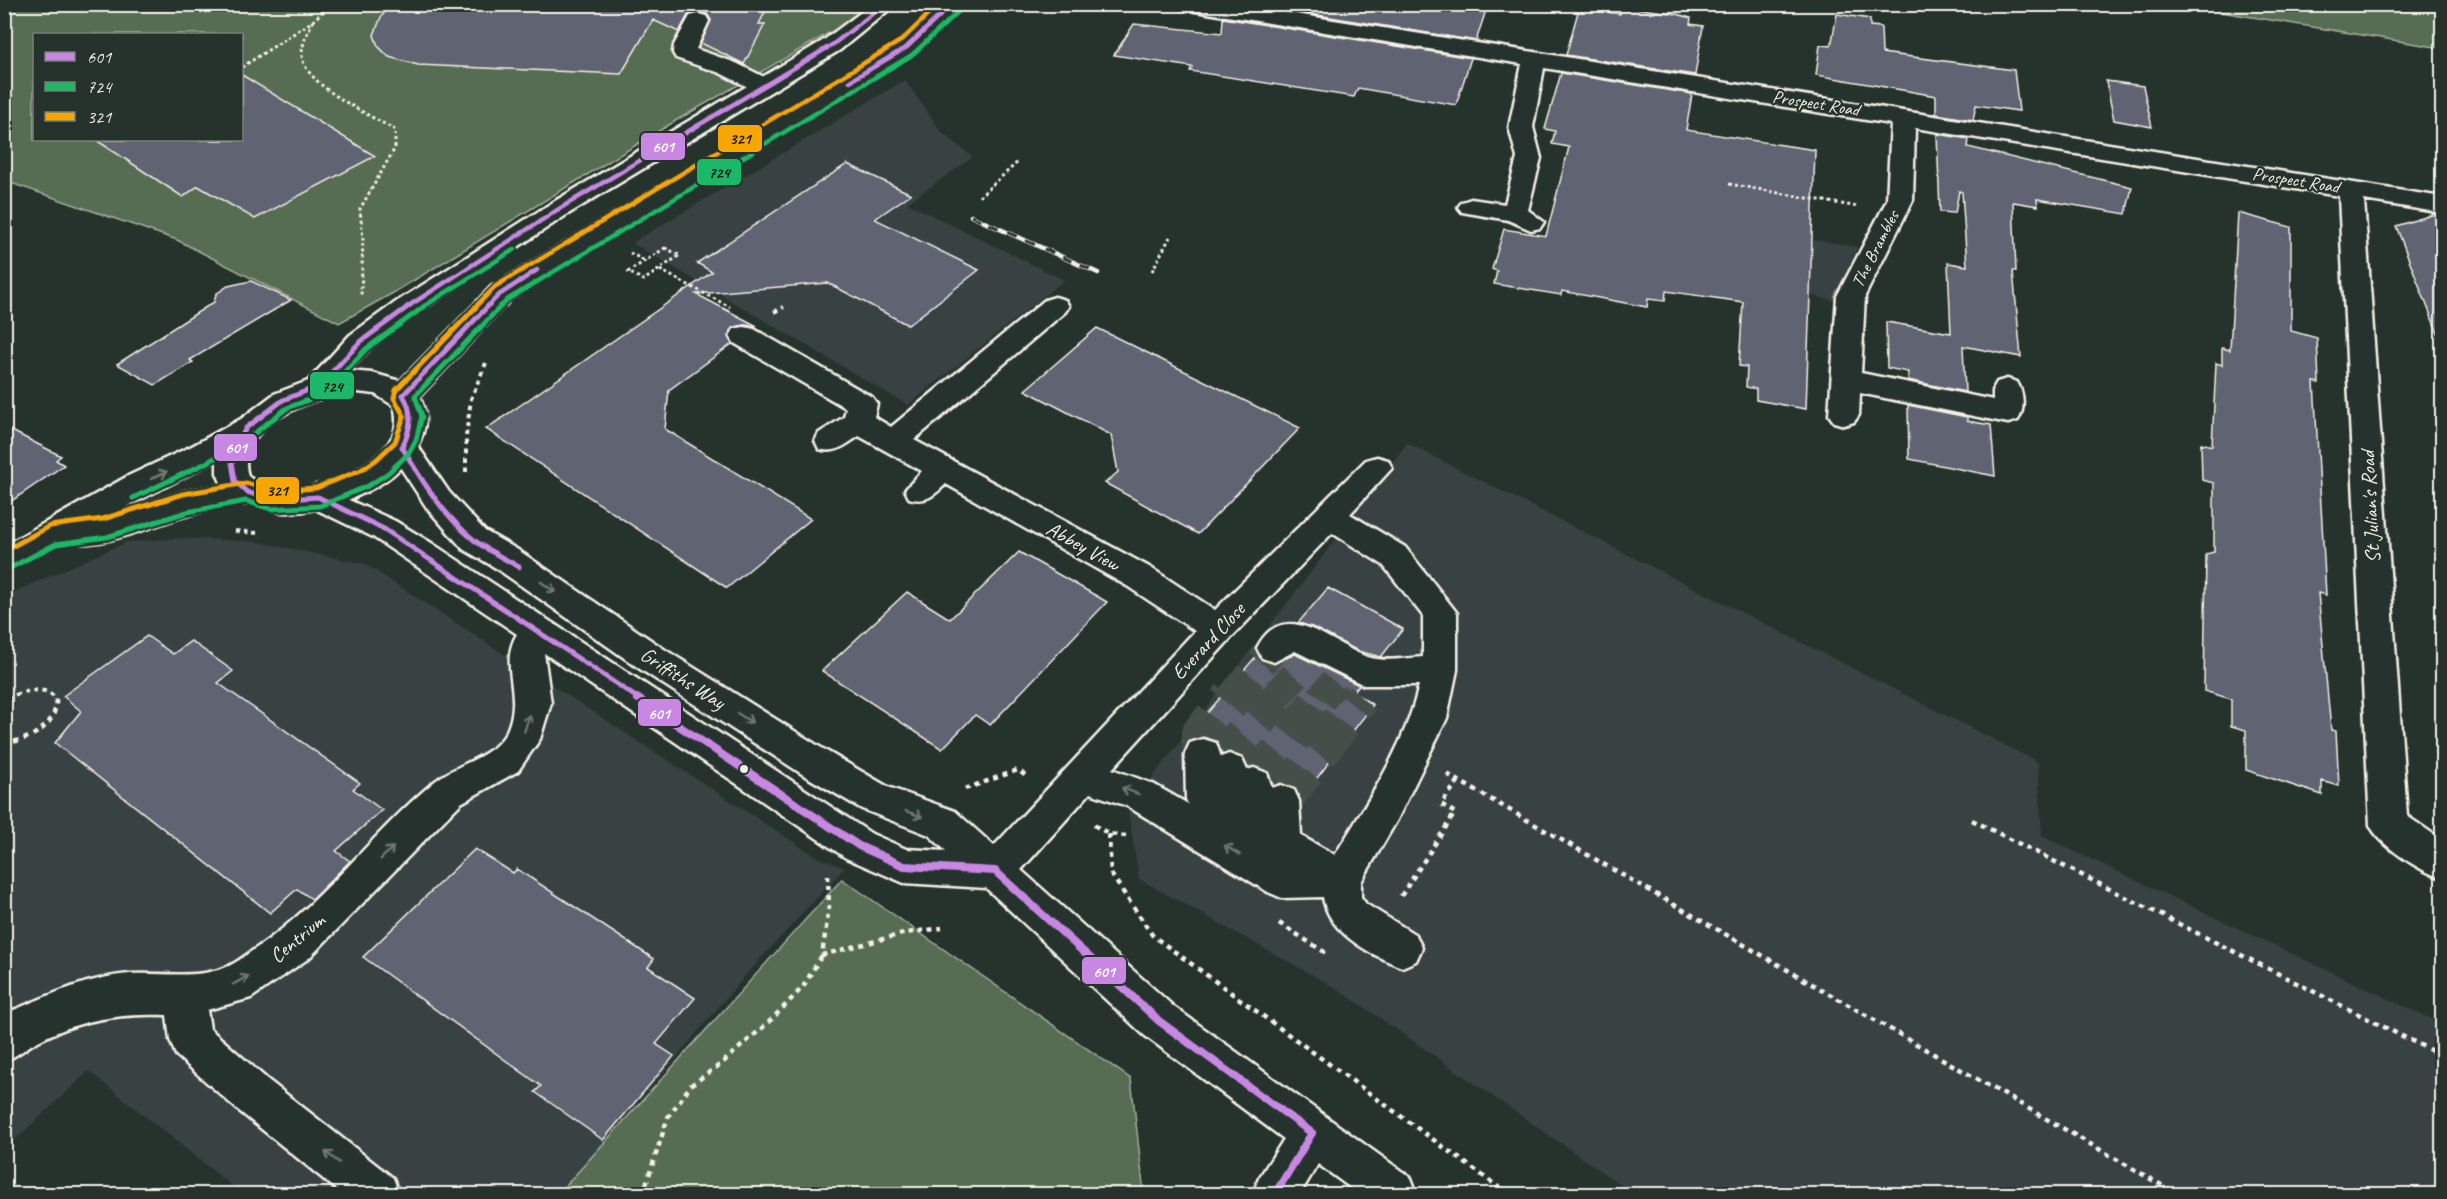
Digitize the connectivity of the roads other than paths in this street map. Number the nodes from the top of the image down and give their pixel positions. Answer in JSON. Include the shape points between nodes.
{"nodes":[{"id":1,"x":886,"y":4,"type":"edge"},
{"id":2,"x":953,"y":4,"type":"edge"},
{"id":3,"x":1189,"y":4,"type":"edge"},
{"id":4,"x":698,"y":21,"type":"dead end"},
{"id":5,"x":1534,"y":58,"type":"junction"},
{"id":6,"x":762,"y":85,"type":"junction"},
{"id":7,"x":1903,"y":118,"type":"junction"},
{"id":8,"x":2351,"y":189,"type":"junction"},
{"id":9,"x":2442,"y":205,"type":"edge"},
{"id":10,"x":1471,"y":207,"type":"dead end"},
{"id":11,"x":1055,"y":306,"type":"dead end"},
{"id":12,"x":744,"y":336,"type":"dead end"},
{"id":13,"x":1047,"y":340,"type":"dead end"},
{"id":14,"x":1846,"y":380,"type":"junction"},
{"id":15,"x":319,"y":386,"type":"junction"},
{"id":16,"x":2007,"y":389,"type":"dead end"},
{"id":17,"x":403,"y":395,"type":"junction"},
{"id":18,"x":860,"y":413,"type":"junction"},
{"id":19,"x":1844,"y":415,"type":"dead end"},
{"id":20,"x":246,"y":428,"type":"junction"},
{"id":21,"x":830,"y":441,"type":"dead end"},
{"id":22,"x":904,"y":446,"type":"junction"},
{"id":23,"x":402,"y":447,"type":"junction"},
{"id":24,"x":944,"y":468,"type":"junction"},
{"id":25,"x":1377,"y":468,"type":"dead end"},
{"id":26,"x":920,"y":490,"type":"dead end"},
{"id":27,"x":247,"y":492,"type":"junction"},
{"id":28,"x":318,"y":497,"type":"junction"},
{"id":29,"x":1328,"y":516,"type":"junction"},
{"id":30,"x":53,"y":535,"type":"junction"},
{"id":31,"x":4,"y":561,"type":"edge"},
{"id":32,"x":1218,"y":629,"type":"junction"},
{"id":33,"x":538,"y":631,"type":"junction"},
{"id":34,"x":1274,"y":648,"type":"tunnel mouth"},
{"id":35,"x":1440,"y":670,"type":"junction"},
{"id":36,"x":1084,"y":775,"type":"junction"},
{"id":37,"x":1256,"y":830,"type":"junction"},
{"id":38,"x":2442,"y":861,"type":"edge"},
{"id":39,"x":995,"y":871,"type":"junction"},
{"id":40,"x":1342,"y":879,"type":"junction"},
{"id":41,"x":1402,"y":948,"type":"dead end"},
{"id":42,"x":185,"y":996,"type":"junction"},
{"id":43,"x":4,"y":1041,"type":"edge"},
{"id":44,"x":1312,"y":1133,"type":"junction"},
{"id":45,"x":377,"y":1194,"type":"edge"},
{"id":46,"x":1275,"y":1194,"type":"edge"},
{"id":47,"x":1395,"y":1194,"type":"edge"}],
"edges":[{"from":1,"to":6,"type":"street","via":[[832,45]]},
{"from":2,"to":17,"type":"street","via":[[907,47],[501,293],[428,374]]},
{"from":3,"to":5,"type":"street","name":"Prospect Road"},
{"from":4,"to":6,"type":"street","via":[[684,53]]},
{"from":5,"to":7,"type":"street","name":"Prospect Road"},
{"from":5,"to":10,"type":"street","via":[[1521,127],[1529,158],[1523,217]]},
{"from":6,"to":15,"type":"street","via":[[406,308],[360,342]]},
{"from":7,"to":8,"type":"street","name":"Prospect Road"},
{"from":7,"to":14,"type":"street","name":"The Brambles","via":[[1900,200],[1851,296]]},
{"from":8,"to":9,"type":"street","name":"Prospect Road"},
{"from":8,"to":38,"type":"street","name":"St Julian's Road","via":[[2389,825]]},
{"from":11,"to":22,"type":"street"},
{"from":12,"to":18,"type":"street","name":"Abbey View"},
{"from":13,"to":22,"type":"street"},
{"from":14,"to":16,"type":"street","via":[[2008,413]]},
{"from":14,"to":19,"type":"street","name":"The Brambles"},
{"from":15,"to":17,"type":"street","via":[[366,381]]},
{"from":15,"to":20,"type":"street","via":[[283,400]]},
{"from":17,"to":23,"type":"street","via":[[413,416]]},
{"from":18,"to":21,"type":"street"},
{"from":18,"to":22,"type":"street","name":"Abbey View"},
{"from":20,"to":27,"type":"street","via":[[231,456],[235,481]]},
{"from":30,"to":20,"type":"street","one_way":true},
{"from":22,"to":24,"type":"street","name":"Abbey View"},
{"from":23,"to":28,"type":"street","via":[[365,478]]},
{"from":23,"to":39,"type":"street","name":"Griffiths Way","one_way":true,"via":[[438,500],[474,540],[815,762],[875,798],[942,824]]},
{"from":24,"to":26,"type":"street"},
{"from":24,"to":32,"type":"street","name":"Abbey View","via":[[1139,578]]},
{"from":25,"to":29,"type":"street","name":"Everard Close"},
{"from":27,"to":28,"type":"street","via":[[271,500]]},
{"from":27,"to":30,"type":"street","via":[[185,503],[105,528]]},
{"from":28,"to":33,"type":"street","name":"Griffiths Way","via":[[384,529]]},
{"from":29,"to":32,"type":"street","name":"Everard Close"},
{"from":29,"to":35,"type":"street","via":[[1394,556],[1440,613]]},
{"from":30,"to":31,"type":"street"},
{"from":32,"to":36,"type":"street","name":"Everard Close"},
{"from":33,"to":39,"type":"street","name":"Griffiths Way","via":[[859,846],[904,866]]},
{"from":42,"to":33,"type":"street","name":"Centrium","one_way":true,"via":[[237,984],[295,945],[448,792],[505,760],[522,739],[533,703],[526,659],[528,646]]},
{"from":34,"to":35,"type":"street","via":[[1282,640],[1298,637],[1311,656],[1356,679]]},
{"from":35,"to":40,"type":"street","via":[[1429,718],[1413,754]]},
{"from":36,"to":39,"type":"street","name":"Everard Close"},
{"from":40,"to":36,"type":"street","one_way":true,"via":[[1282,880],[1140,795]]},
{"from":37,"to":37,"type":"street","via":[[1204,799],[1241,777]]},
{"from":37,"to":40,"type":"street"},
{"from":39,"to":44,"type":"street","name":"Griffiths Way","via":[[1159,1021]]},
{"from":40,"to":41,"type":"street","via":[[1342,900],[1352,917]]},
{"from":42,"to":43,"type":"street","name":"Centrium","via":[[130,994],[81,1003],[24,1026]]},
{"from":45,"to":42,"type":"street","one_way":true,"via":[[191,1040]]},
{"from":44,"to":46,"type":"street"},
{"from":44,"to":47,"type":"street","name":"Griffiths Way"}]}
